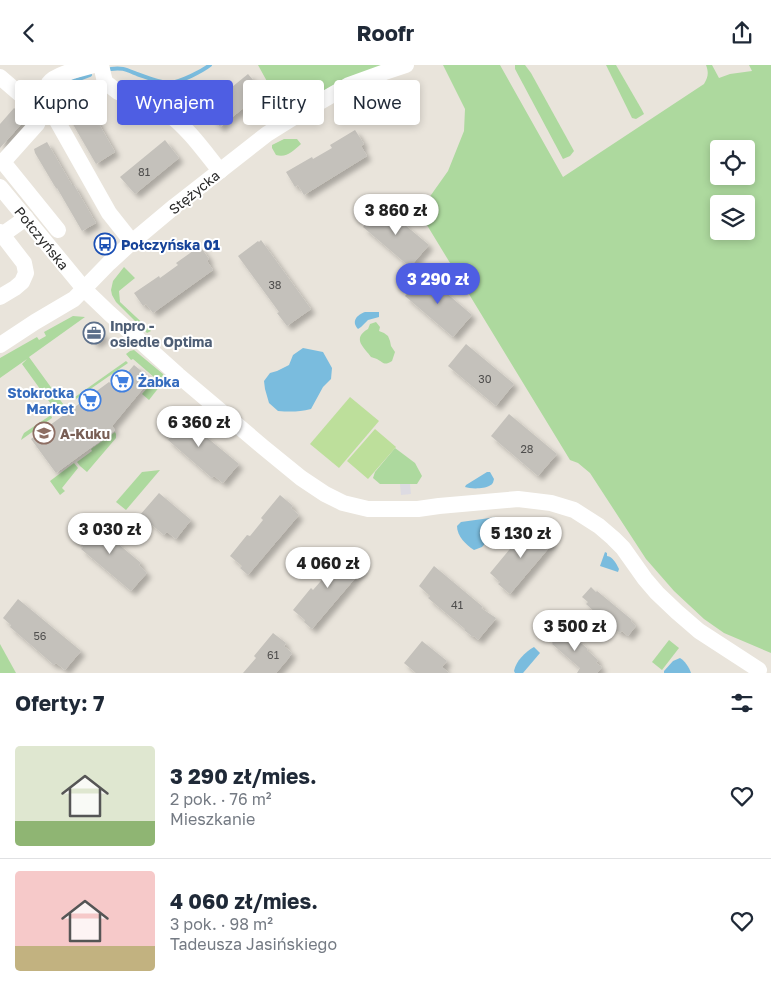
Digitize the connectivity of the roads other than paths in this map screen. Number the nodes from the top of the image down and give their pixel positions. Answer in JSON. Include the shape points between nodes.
{"nodes":[{"id":1,"x":94,"y":65,"type":"edge"},
{"id":2,"x":101,"y":65,"type":"edge"},
{"id":3,"x":406,"y":65,"type":"edge"},
{"id":4,"x":0,"y":77,"type":"edge"},
{"id":5,"x":1,"y":164,"type":"edge"},
{"id":6,"x":220,"y":171,"type":"junction"},
{"id":7,"x":0,"y":187,"type":"edge"},
{"id":8,"x":26,"y":218,"type":"junction"},
{"id":9,"x":58,"y":230,"type":"dead end"},
{"id":10,"x":1,"y":233,"type":"edge"},
{"id":11,"x":132,"y":242,"type":"junction"},
{"id":12,"x":85,"y":289,"type":"junction"},
{"id":13,"x":0,"y":297,"type":"edge"},
{"id":14,"x":0,"y":345,"type":"edge"},
{"id":15,"x":759,"y":670,"type":"dead end"}],
"edges":[{"from":1,"to":11,"type":"street","via":[[56,77],[49,83],[47,103],[109,213]]},
{"from":2,"to":6,"type":"street","via":[[105,82],[118,92],[173,117]]},
{"from":3,"to":6,"type":"street","name":"Stężycka","via":[[350,85],[299,113]]},
{"from":4,"to":5,"type":"street","via":[[36,109],[39,119]]},
{"from":5,"to":9,"type":"street"},
{"from":6,"to":11,"type":"street","name":"Stężycka"},
{"from":7,"to":8,"type":"street","name":"Połczyńska"},
{"from":8,"to":10,"type":"street"},
{"from":8,"to":12,"type":"street","name":"Połczyńska"},
{"from":10,"to":13,"type":"street","via":[[24,263],[26,273],[15,288]]},
{"from":11,"to":12,"type":"street","name":"Stężycka"},
{"from":12,"to":14,"type":"street","name":"Stężycka"},
{"from":12,"to":15,"type":"street","name":"Połczyńska","via":[[186,381],[324,495],[368,509],[418,509],[518,499],[574,510],[613,538],[657,593],[677,612],[699,631]]}]}
